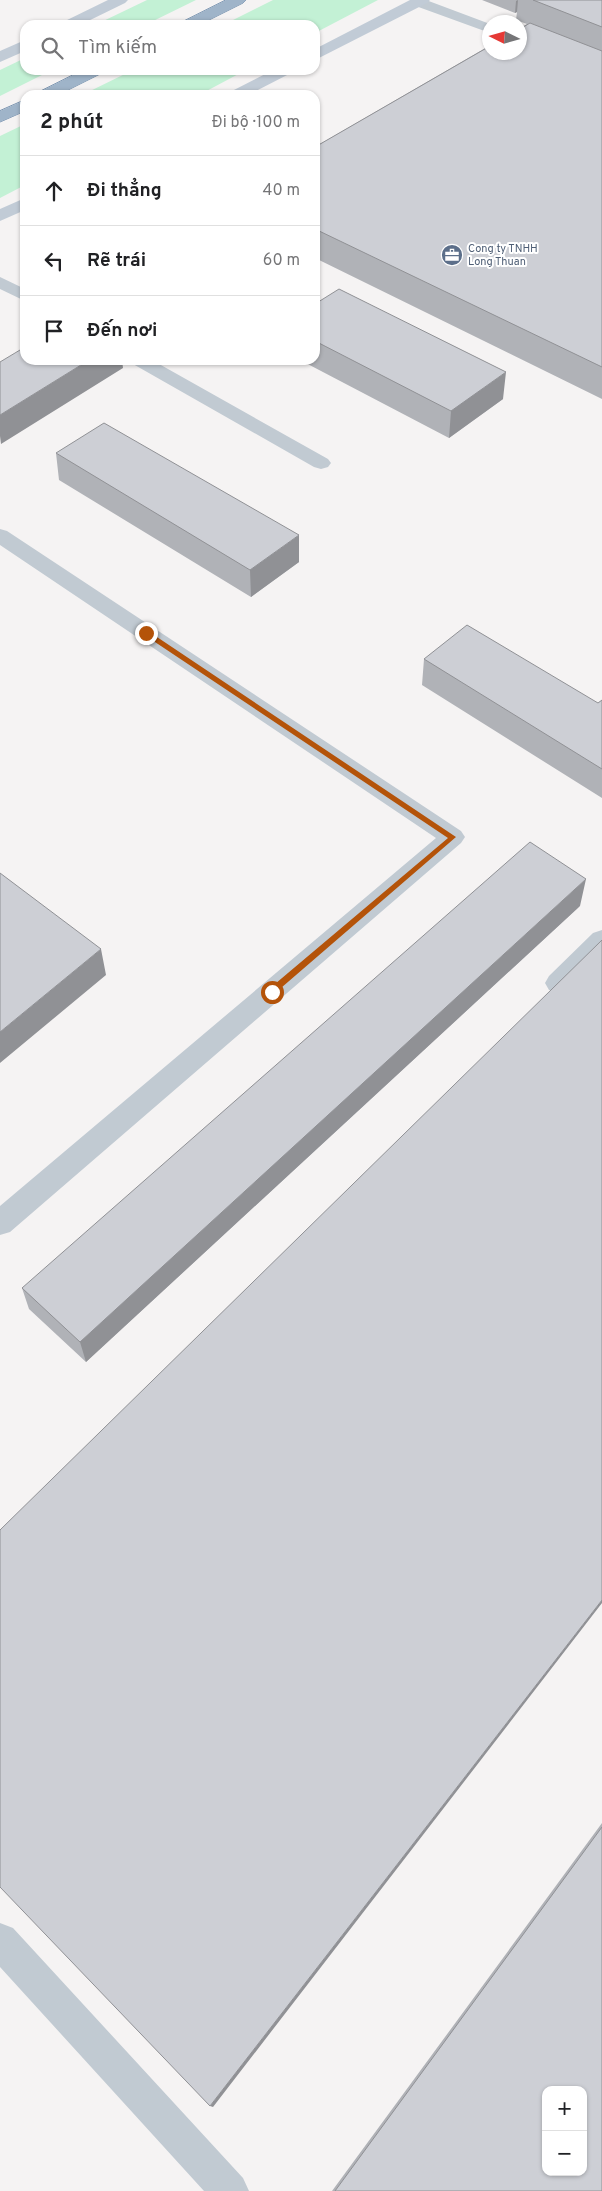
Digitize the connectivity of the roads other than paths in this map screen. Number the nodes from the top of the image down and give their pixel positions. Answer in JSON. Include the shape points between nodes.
{"nodes":[{"id":1,"x":120,"y":0,"type":"edge"},
{"id":2,"x":238,"y":0,"type":"edge"},
{"id":3,"x":420,"y":1,"type":"edge"},
{"id":4,"x":78,"y":20,"type":"edge"},
{"id":5,"x":197,"y":20,"type":"edge"},
{"id":6,"x":482,"y":26,"type":"edge"},
{"id":7,"x":20,"y":47,"type":"edge"},
{"id":8,"x":320,"y":52,"type":"edge"},
{"id":9,"x":0,"y":57,"type":"edge"},
{"id":10,"x":86,"y":75,"type":"edge"},
{"id":11,"x":275,"y":75,"type":"edge"},
{"id":12,"x":55,"y":90,"type":"edge"},
{"id":13,"x":246,"y":90,"type":"edge"},
{"id":14,"x":20,"y":107,"type":"edge"},
{"id":15,"x":0,"y":117,"type":"edge"},
{"id":16,"x":20,"y":206,"type":"edge"},
{"id":17,"x":0,"y":216,"type":"edge"},
{"id":18,"x":0,"y":282,"type":"edge"},
{"id":19,"x":20,"y":293,"type":"edge"},
{"id":20,"x":148,"y":365,"type":"edge"},
{"id":21,"x":321,"y":463,"type":"dead end"},
{"id":22,"x":0,"y":536,"type":"edge"},
{"id":23,"x":602,"y":940,"type":"edge"},
{"id":24,"x":538,"y":1003,"type":"edge"},
{"id":25,"x":0,"y":1223,"type":"edge"},
{"id":26,"x":0,"y":1941,"type":"edge"},
{"id":27,"x":230,"y":2191,"type":"edge"}],
"edges":[{"from":1,"to":4,"type":"main road"},
{"from":2,"to":5,"type":"highway"},
{"from":3,"to":6,"type":"lane"},
{"from":3,"to":8,"type":"main road"},
{"from":7,"to":9,"type":"main road"},
{"from":10,"to":12,"type":"highway"},
{"from":11,"to":13,"type":"main road"},
{"from":14,"to":15,"type":"highway"},
{"from":16,"to":17,"type":"main road"},
{"from":18,"to":19,"type":"lane"},
{"from":20,"to":21,"type":"lane"},
{"from":22,"to":25,"type":"lane","via":[[453,837]]},
{"from":23,"to":24,"type":"lane"},
{"from":26,"to":27,"type":"lane"}]}
